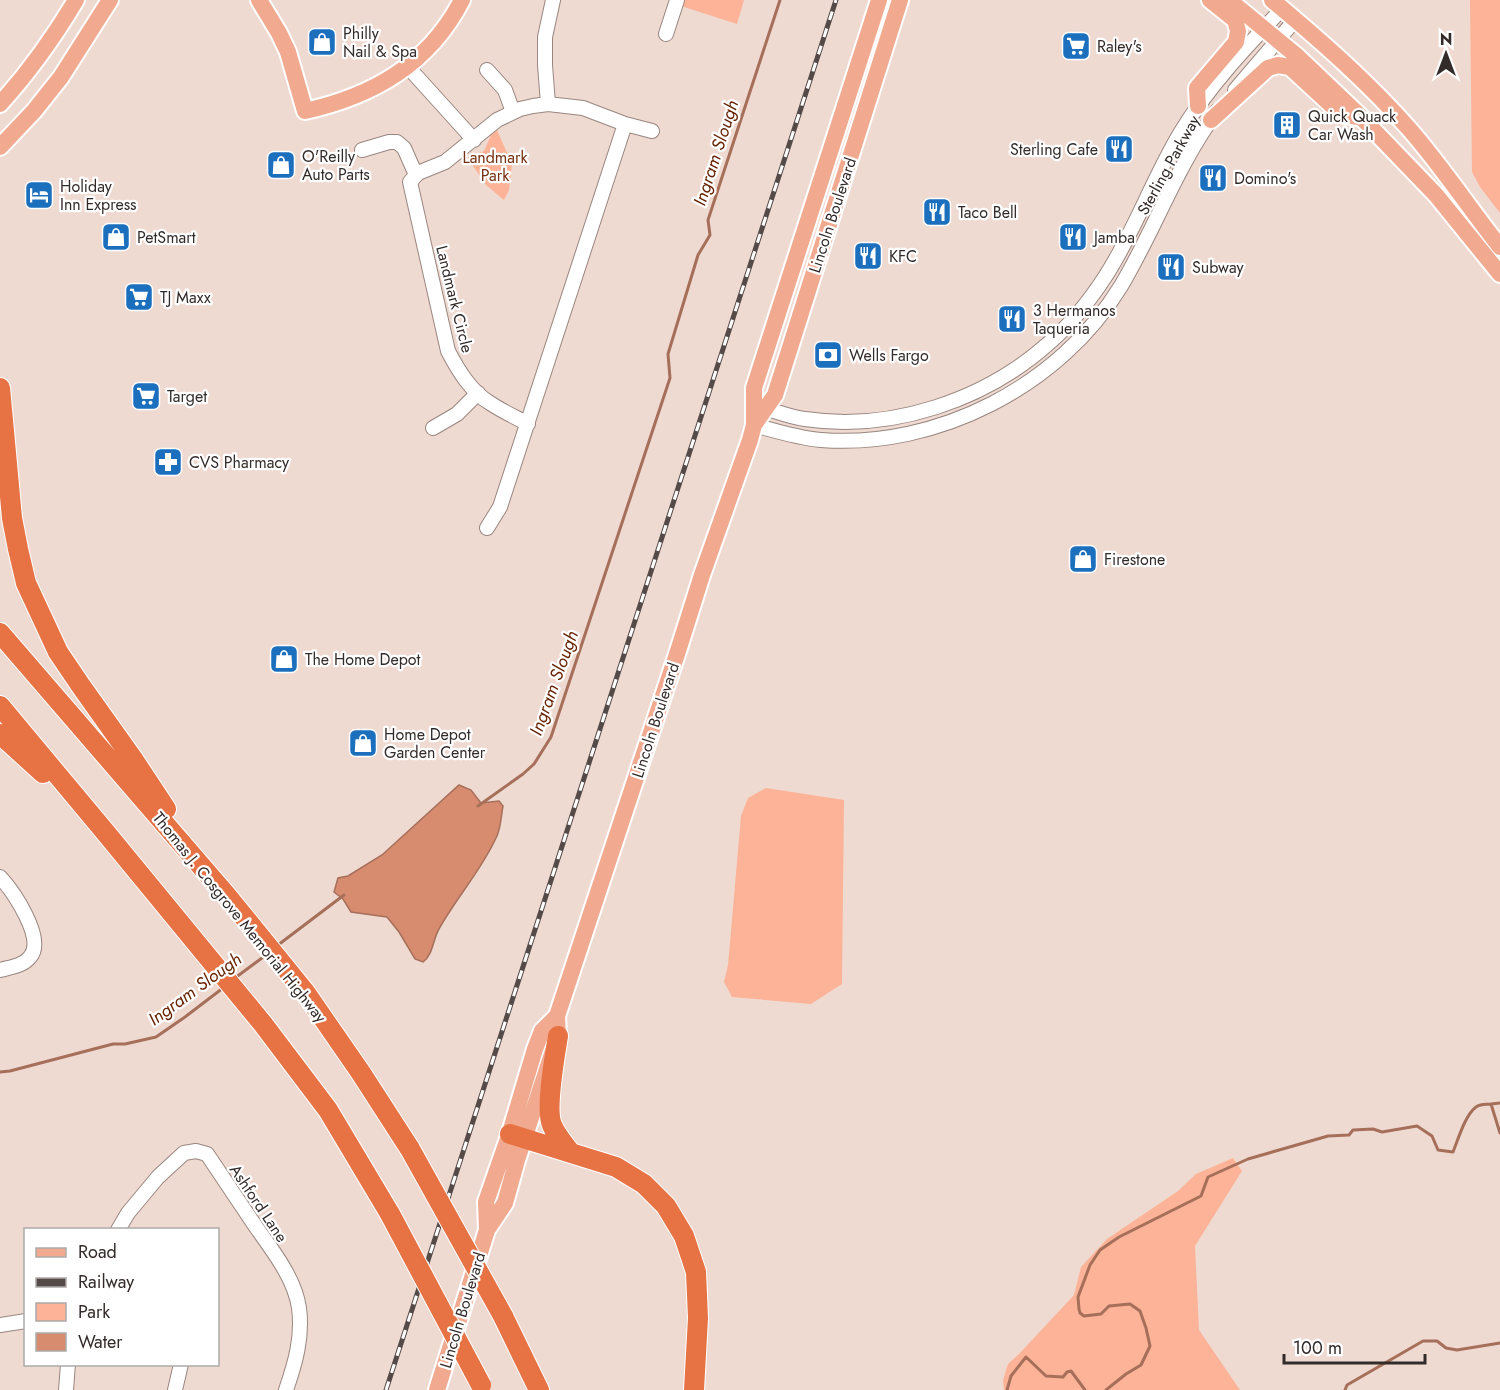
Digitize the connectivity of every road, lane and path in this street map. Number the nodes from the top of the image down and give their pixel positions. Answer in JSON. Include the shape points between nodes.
{"nodes":[{"id":1,"x":76,"y":0,"type":"edge"},
{"id":2,"x":110,"y":0,"type":"edge"},
{"id":3,"x":259,"y":0,"type":"edge"},
{"id":4,"x":462,"y":0,"type":"edge"},
{"id":5,"x":553,"y":0,"type":"edge"},
{"id":6,"x":677,"y":0,"type":"edge"},
{"id":7,"x":879,"y":0,"type":"edge"},
{"id":8,"x":900,"y":0,"type":"edge"},
{"id":9,"x":1210,"y":0,"type":"edge"},
{"id":10,"x":1229,"y":0,"type":"edge"},
{"id":11,"x":1277,"y":4,"type":"edge"},
{"id":12,"x":1295,"y":20,"type":"junction"},
{"id":13,"x":1264,"y":28,"type":"junction"},
{"id":14,"x":666,"y":34,"type":"dead end"},
{"id":15,"x":1277,"y":40,"type":"junction"},
{"id":16,"x":408,"y":67,"type":"junction"},
{"id":17,"x":487,"y":70,"type":"dead end"},
{"id":18,"x":0,"y":104,"type":"edge"},
{"id":19,"x":548,"y":104,"type":"junction"},
{"id":20,"x":1198,"y":106,"type":"junction"},
{"id":21,"x":513,"y":112,"type":"junction"},
{"id":22,"x":1362,"y":118,"type":"junction"},
{"id":23,"x":1211,"y":120,"type":"junction"},
{"id":24,"x":625,"y":124,"type":"junction"},
{"id":25,"x":652,"y":131,"type":"dead end"},
{"id":26,"x":474,"y":140,"type":"junction"},
{"id":27,"x":0,"y":147,"type":"edge"},
{"id":28,"x":362,"y":150,"type":"dead end"},
{"id":29,"x":416,"y":175,"type":"junction"},
{"id":30,"x":1500,"y":247,"type":"edge"},
{"id":31,"x":1500,"y":274,"type":"edge"},
{"id":32,"x":0,"y":388,"type":"edge"},
{"id":33,"x":478,"y":393,"type":"junction"},
{"id":34,"x":760,"y":406,"type":"junction"},
{"id":35,"x":528,"y":424,"type":"junction"},
{"id":36,"x":754,"y":425,"type":"junction"},
{"id":37,"x":434,"y":428,"type":"dead end"},
{"id":38,"x":487,"y":528,"type":"dead end"},
{"id":39,"x":0,"y":633,"type":"edge"},
{"id":40,"x":0,"y":706,"type":"edge"},
{"id":41,"x":0,"y":734,"type":"edge"},
{"id":42,"x":106,"y":832,"type":"junction"},
{"id":43,"x":203,"y":867,"type":"junction"},
{"id":44,"x":0,"y":876,"type":"edge"},
{"id":45,"x":0,"y":970,"type":"edge"},
{"id":46,"x":557,"y":1026,"type":"junction"},
{"id":47,"x":517,"y":1137,"type":"junction"},
{"id":48,"x":570,"y":1152,"type":"junction"},
{"id":49,"x":119,"y":1228,"type":"edge"},
{"id":50,"x":24,"y":1321,"type":"edge"},
{"id":51,"x":0,"y":1325,"type":"edge"},
{"id":52,"x":68,"y":1366,"type":"edge"},
{"id":53,"x":181,"y":1366,"type":"edge"},
{"id":54,"x":482,"y":1387,"type":"edge"},
{"id":55,"x":66,"y":1390,"type":"edge"},
{"id":56,"x":175,"y":1390,"type":"edge"},
{"id":57,"x":286,"y":1390,"type":"edge"},
{"id":58,"x":437,"y":1390,"type":"edge"},
{"id":59,"x":539,"y":1390,"type":"edge"},
{"id":60,"x":694,"y":1390,"type":"edge"}],
"edges":[{"from":1,"to":18,"type":"main road"},
{"from":2,"to":27,"type":"main road","via":[[61,77]]},
{"from":3,"to":16,"type":"main road","via":[[288,52],[305,111],[359,95]]},
{"from":4,"to":16,"type":"main road","via":[[451,20]]},
{"from":5,"to":19,"type":"street","via":[[545,38]]},
{"from":6,"to":14,"type":"street"},
{"from":7,"to":34,"type":"main road","name":"Lincoln Boulevard","via":[[754,388]]},
{"from":8,"to":34,"type":"main road","name":"Lincoln Boulevard","via":[[775,395]]},
{"from":9,"to":20,"type":"main road","via":[[1235,20],[1238,31],[1236,42],[1197,88]]},
{"from":10,"to":13,"type":"main road"},
{"from":11,"to":12,"type":"main road"},
{"from":11,"to":13,"type":"street","name":"Sterling Parkway"},
{"from":12,"to":15,"type":"street","name":"Sterling Parkway"},
{"from":12,"to":30,"type":"main road","via":[[1356,74],[1410,130]]},
{"from":13,"to":15,"type":"main road"},
{"from":13,"to":20,"type":"street","name":"Sterling Parkway"},
{"from":15,"to":22,"type":"main road"},
{"from":15,"to":23,"type":"street","name":"Sterling Parkway"},
{"from":16,"to":26,"type":"street"},
{"from":17,"to":21,"type":"street","via":[[505,90]]},
{"from":19,"to":21,"type":"street"},
{"from":19,"to":24,"type":"street","via":[[584,108]]},
{"from":20,"to":34,"type":"street","name":"Sterling Parkway","via":[[1105,278],[1064,329],[1029,360],[966,396],[894,418],[848,423],[800,418]]},
{"from":21,"to":26,"type":"street"},
{"from":22,"to":23,"type":"main road","via":[[1341,114],[1290,67],[1278,65],[1268,68]]},
{"from":22,"to":31,"type":"main road","via":[[1436,195]]},
{"from":23,"to":36,"type":"street","name":"Sterling Parkway","via":[[1120,287],[1076,343],[1021,387],[945,424],[898,435],[821,440]]},
{"from":24,"to":25,"type":"street"},
{"from":24,"to":35,"type":"street"},
{"from":26,"to":29,"type":"street","via":[[446,162]]},
{"from":28,"to":29,"type":"street","via":[[397,142],[404,148]]},
{"from":29,"to":33,"type":"street","name":"Landmark Circle","via":[[410,182],[411,190],[448,351]]},
{"from":32,"to":43,"type":"highway","via":[[12,518],[26,583],[58,652]]},
{"from":33,"to":35,"type":"street","name":"Landmark Circle"},
{"from":33,"to":37,"type":"street","via":[[457,414]]},
{"from":34,"to":36,"type":"main road","name":"Lincoln Boulevard"},
{"from":35,"to":38,"type":"street","via":[[500,507]]},
{"from":36,"to":46,"type":"main road","name":"Lincoln Boulevard","via":[[702,574]]},
{"from":39,"to":43,"type":"highway","name":"Thomas J. Cosgrove Memorial Highway"},
{"from":40,"to":42,"type":"highway"},
{"from":41,"to":42,"type":"highway"},
{"from":42,"to":54,"type":"highway","bridge":true,"via":[[328,1110],[390,1214]]},
{"from":43,"to":59,"type":"highway","name":"Thomas J. Cosgrove Memorial Highway","bridge":true,"via":[[305,992],[410,1149],[503,1316]]},
{"from":44,"to":45,"type":"street","via":[[23,909],[36,944],[32,956],[23,964]]},
{"from":46,"to":47,"type":"main road","name":"Lincoln Boulevard"},
{"from":46,"to":48,"type":"highway","via":[[549,1116]]},
{"from":47,"to":48,"type":"highway"},
{"from":47,"to":58,"type":"main road","name":"Lincoln Boulevard","via":[[505,1203],[487,1230]]},
{"from":48,"to":60,"type":"highway","via":[[615,1167],[644,1184],[666,1206],[684,1236],[696,1272]]},
{"from":49,"to":57,"type":"street","name":"Ashford Lane","via":[[158,1177],[184,1153],[207,1154],[291,1281],[299,1308],[300,1335]]},
{"from":50,"to":51,"type":"street"},
{"from":52,"to":55,"type":"street"},
{"from":53,"to":56,"type":"street"}]}
